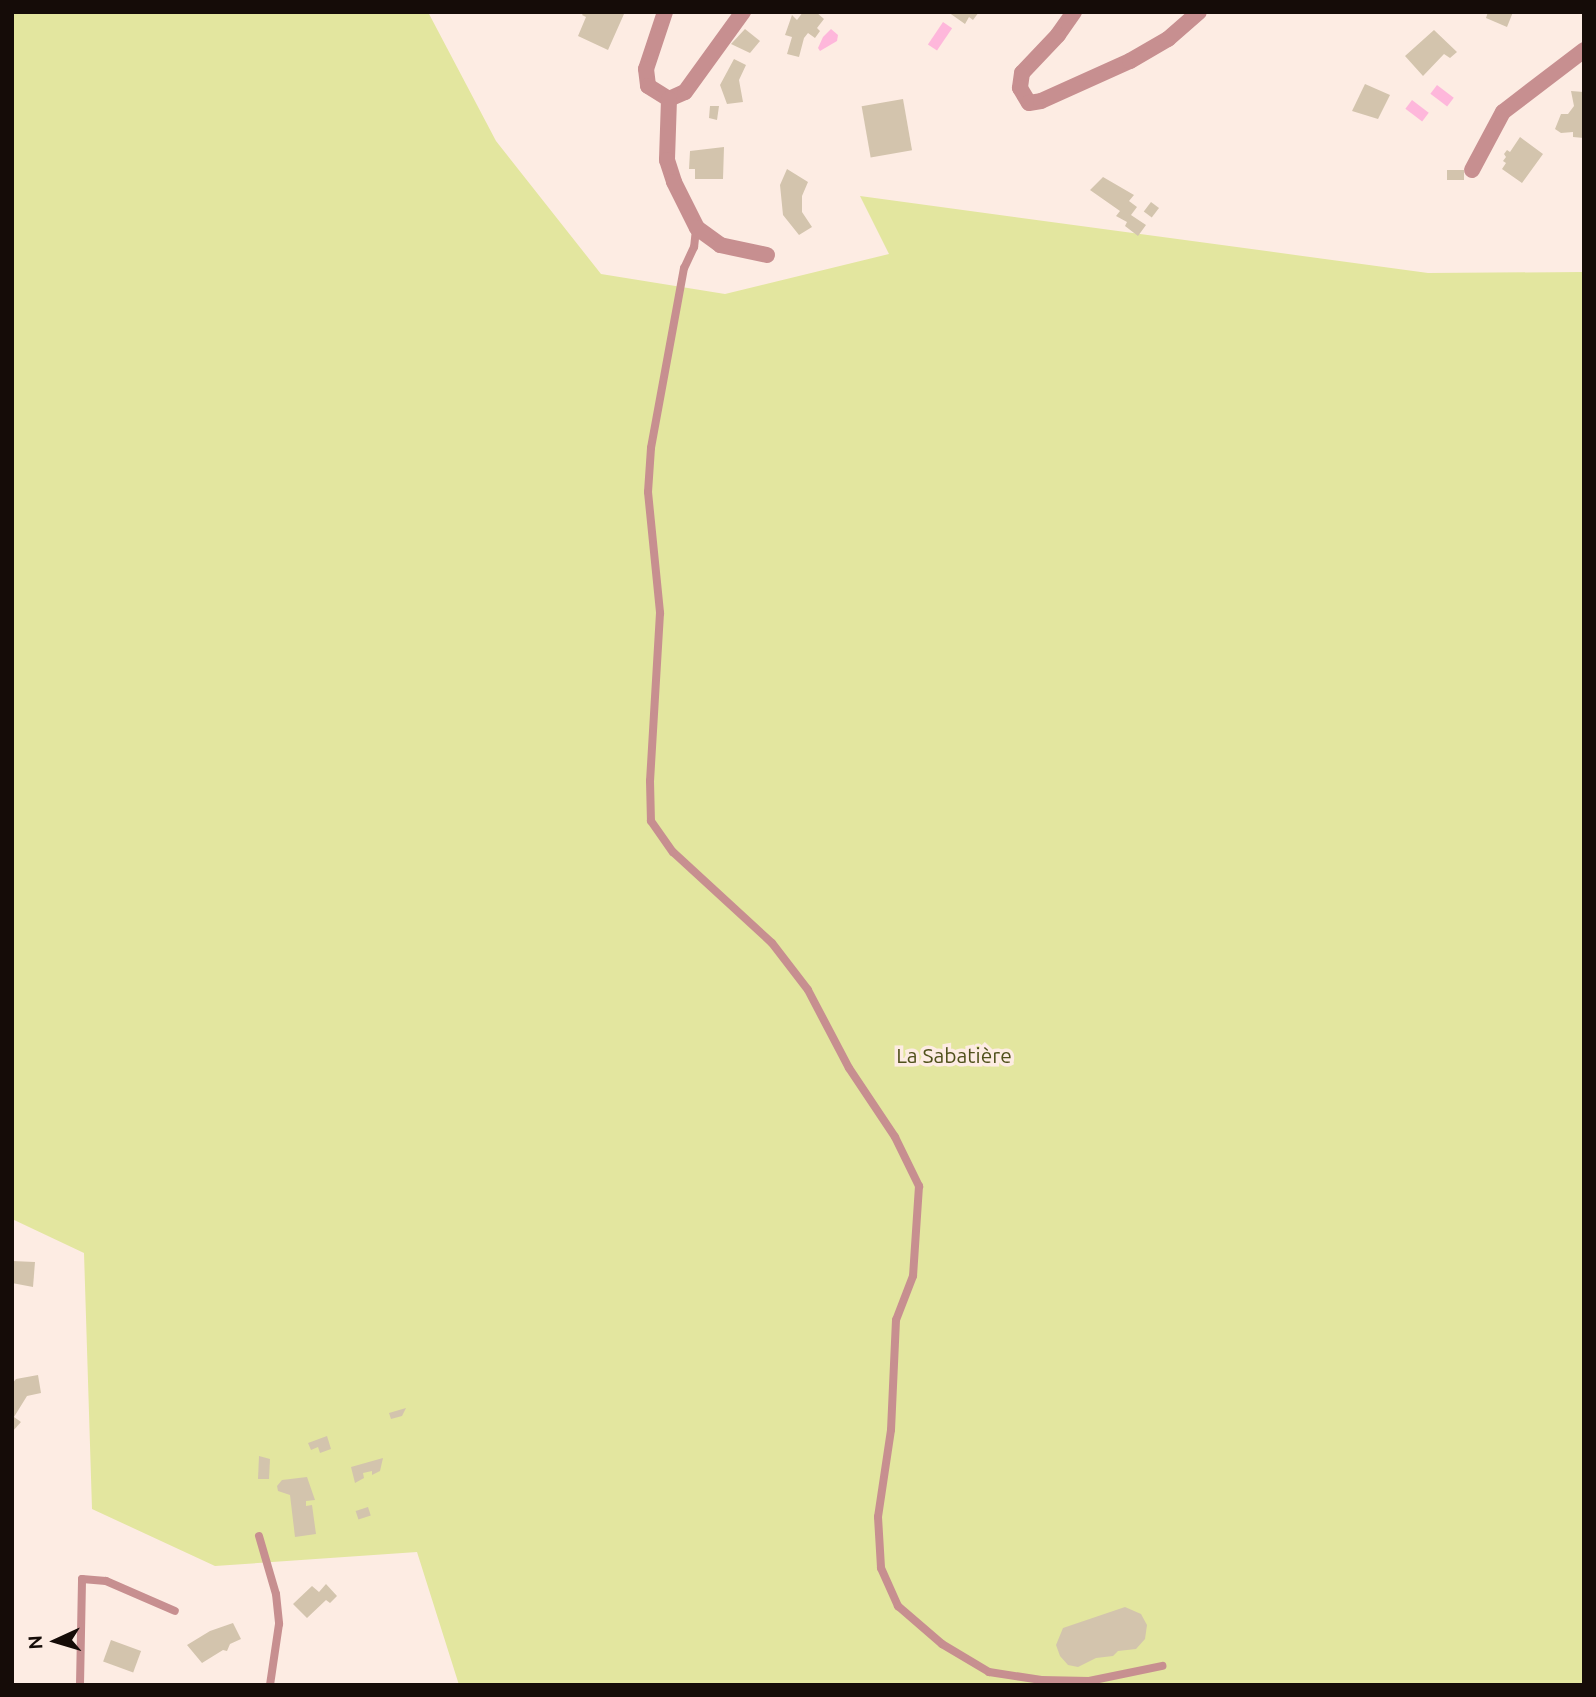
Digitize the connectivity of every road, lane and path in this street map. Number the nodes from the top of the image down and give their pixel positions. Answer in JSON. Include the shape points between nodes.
{"nodes":[{"id":1,"x":665,"y":12,"type":"edge"},
{"id":2,"x":743,"y":12,"type":"edge"},
{"id":3,"x":1074,"y":12,"type":"edge"},
{"id":4,"x":1199,"y":12,"type":"edge"},
{"id":5,"x":1584,"y":50,"type":"edge"},
{"id":6,"x":669,"y":99,"type":"junction"},
{"id":7,"x":1472,"y":170,"type":"dead end"},
{"id":8,"x":697,"y":228,"type":"junction"},
{"id":9,"x":767,"y":255,"type":"dead end"},
{"id":10,"x":259,"y":1536,"type":"dead end"},
{"id":11,"x":175,"y":1611,"type":"dead end"},
{"id":12,"x":1162,"y":1665,"type":"dead end"},
{"id":13,"x":80,"y":1685,"type":"edge"},
{"id":14,"x":270,"y":1685,"type":"edge"}],
"edges":[{"from":1,"to":6,"type":"street","via":[[646,69],[648,86]]},
{"from":2,"to":6,"type":"street","via":[[685,92]]},
{"from":3,"to":4,"type":"street","via":[[1023,73],[1020,88],[1028,103],[1130,61]]},
{"from":5,"to":7,"type":"street","via":[[1503,112]]},
{"from":6,"to":8,"type":"street","via":[[667,160]]},
{"from":8,"to":9,"type":"street","via":[[720,245]]},
{"from":8,"to":12,"type":"lane","via":[[684,268],[650,448],[648,492],[660,613],[651,821],[673,852],[772,943],[808,990],[919,1186],[913,1276],[895,1320],[891,1430],[878,1517],[881,1568],[898,1606],[942,1644],[989,1672],[1089,1681]]},
{"from":10,"to":14,"type":"lane","via":[[276,1594],[279,1624]]},
{"from":11,"to":13,"type":"lane","via":[[106,1581],[82,1579]]}]}
